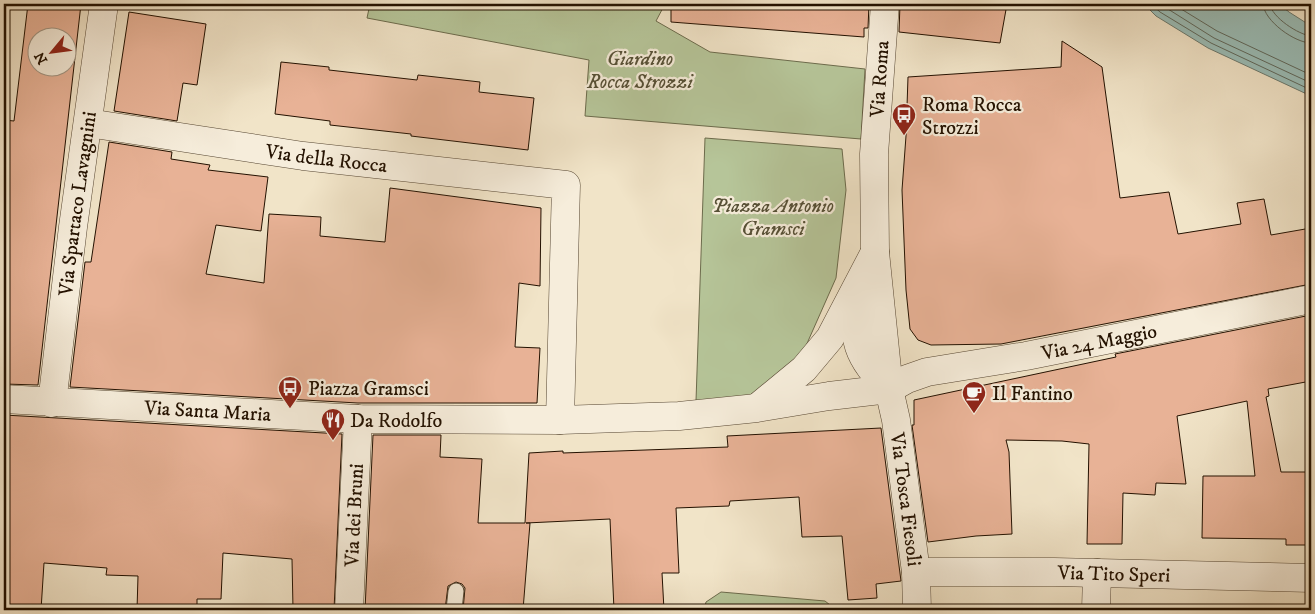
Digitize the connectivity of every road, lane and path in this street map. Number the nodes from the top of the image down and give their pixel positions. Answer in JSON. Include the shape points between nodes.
{"nodes":[{"id":1,"x":104,"y":4,"type":"edge"},
{"id":2,"x":885,"y":4,"type":"edge"},
{"id":3,"x":88,"y":123,"type":"junction"},
{"id":4,"x":875,"y":252,"type":"junction"},
{"id":5,"x":1311,"y":299,"type":"edge"},
{"id":6,"x":889,"y":389,"type":"junction"},
{"id":7,"x":4,"y":399,"type":"edge"},
{"id":8,"x":52,"y":403,"type":"junction"},
{"id":9,"x":756,"y":408,"type":"junction"},
{"id":10,"x":358,"y":419,"type":"junction"},
{"id":11,"x":560,"y":420,"type":"junction"},
{"id":12,"x":916,"y":572,"type":"junction"},
{"id":13,"x":1097,"y":573,"type":"junction"},
{"id":14,"x":1311,"y":578,"type":"edge"},
{"id":15,"x":456,"y":590,"type":"dead end"},
{"id":16,"x":349,"y":610,"type":"edge"},
{"id":17,"x":454,"y":610,"type":"edge"},
{"id":18,"x":918,"y":610,"type":"edge"},
{"id":19,"x":1096,"y":610,"type":"edge"}],
"edges":[{"from":1,"to":3,"type":"street","name":"Via Spartaco Lavagnini"},
{"from":2,"to":4,"type":"street","name":"Via Roma","via":[[874,154]]},
{"from":3,"to":8,"type":"street","name":"Via Spartaco Lavagnini"},
{"from":3,"to":11,"type":"street","name":"Via della Rocca","via":[[303,156],[566,185]]},
{"from":4,"to":6,"type":"street","via":[[860,299],[856,335],[863,359]]},
{"from":4,"to":9,"type":"street","via":[[830,338],[804,369]]},
{"from":5,"to":6,"type":"street","name":"Via 24 Maggio","via":[[1026,356],[927,372]]},
{"from":6,"to":9,"type":"street"},
{"from":6,"to":12,"type":"street","name":"Via Tosca Fiesoli"},
{"from":7,"to":8,"type":"street","name":"Via Santa Maria"},
{"from":8,"to":10,"type":"street","name":"Via Santa Maria"},
{"from":9,"to":11,"type":"street","via":[[679,416]]},
{"from":10,"to":11,"type":"street","name":"Via Santa Maria"},
{"from":10,"to":16,"type":"street","name":"Via dei Bruni"},
{"from":12,"to":13,"type":"street","name":"Via Tito Speri"},
{"from":12,"to":18,"type":"street","name":"Via Tosca Fiesoli"},
{"from":13,"to":14,"type":"street","name":"Via Tito Speri"},
{"from":13,"to":19,"type":"street"},
{"from":15,"to":17,"type":"lane"}]}
